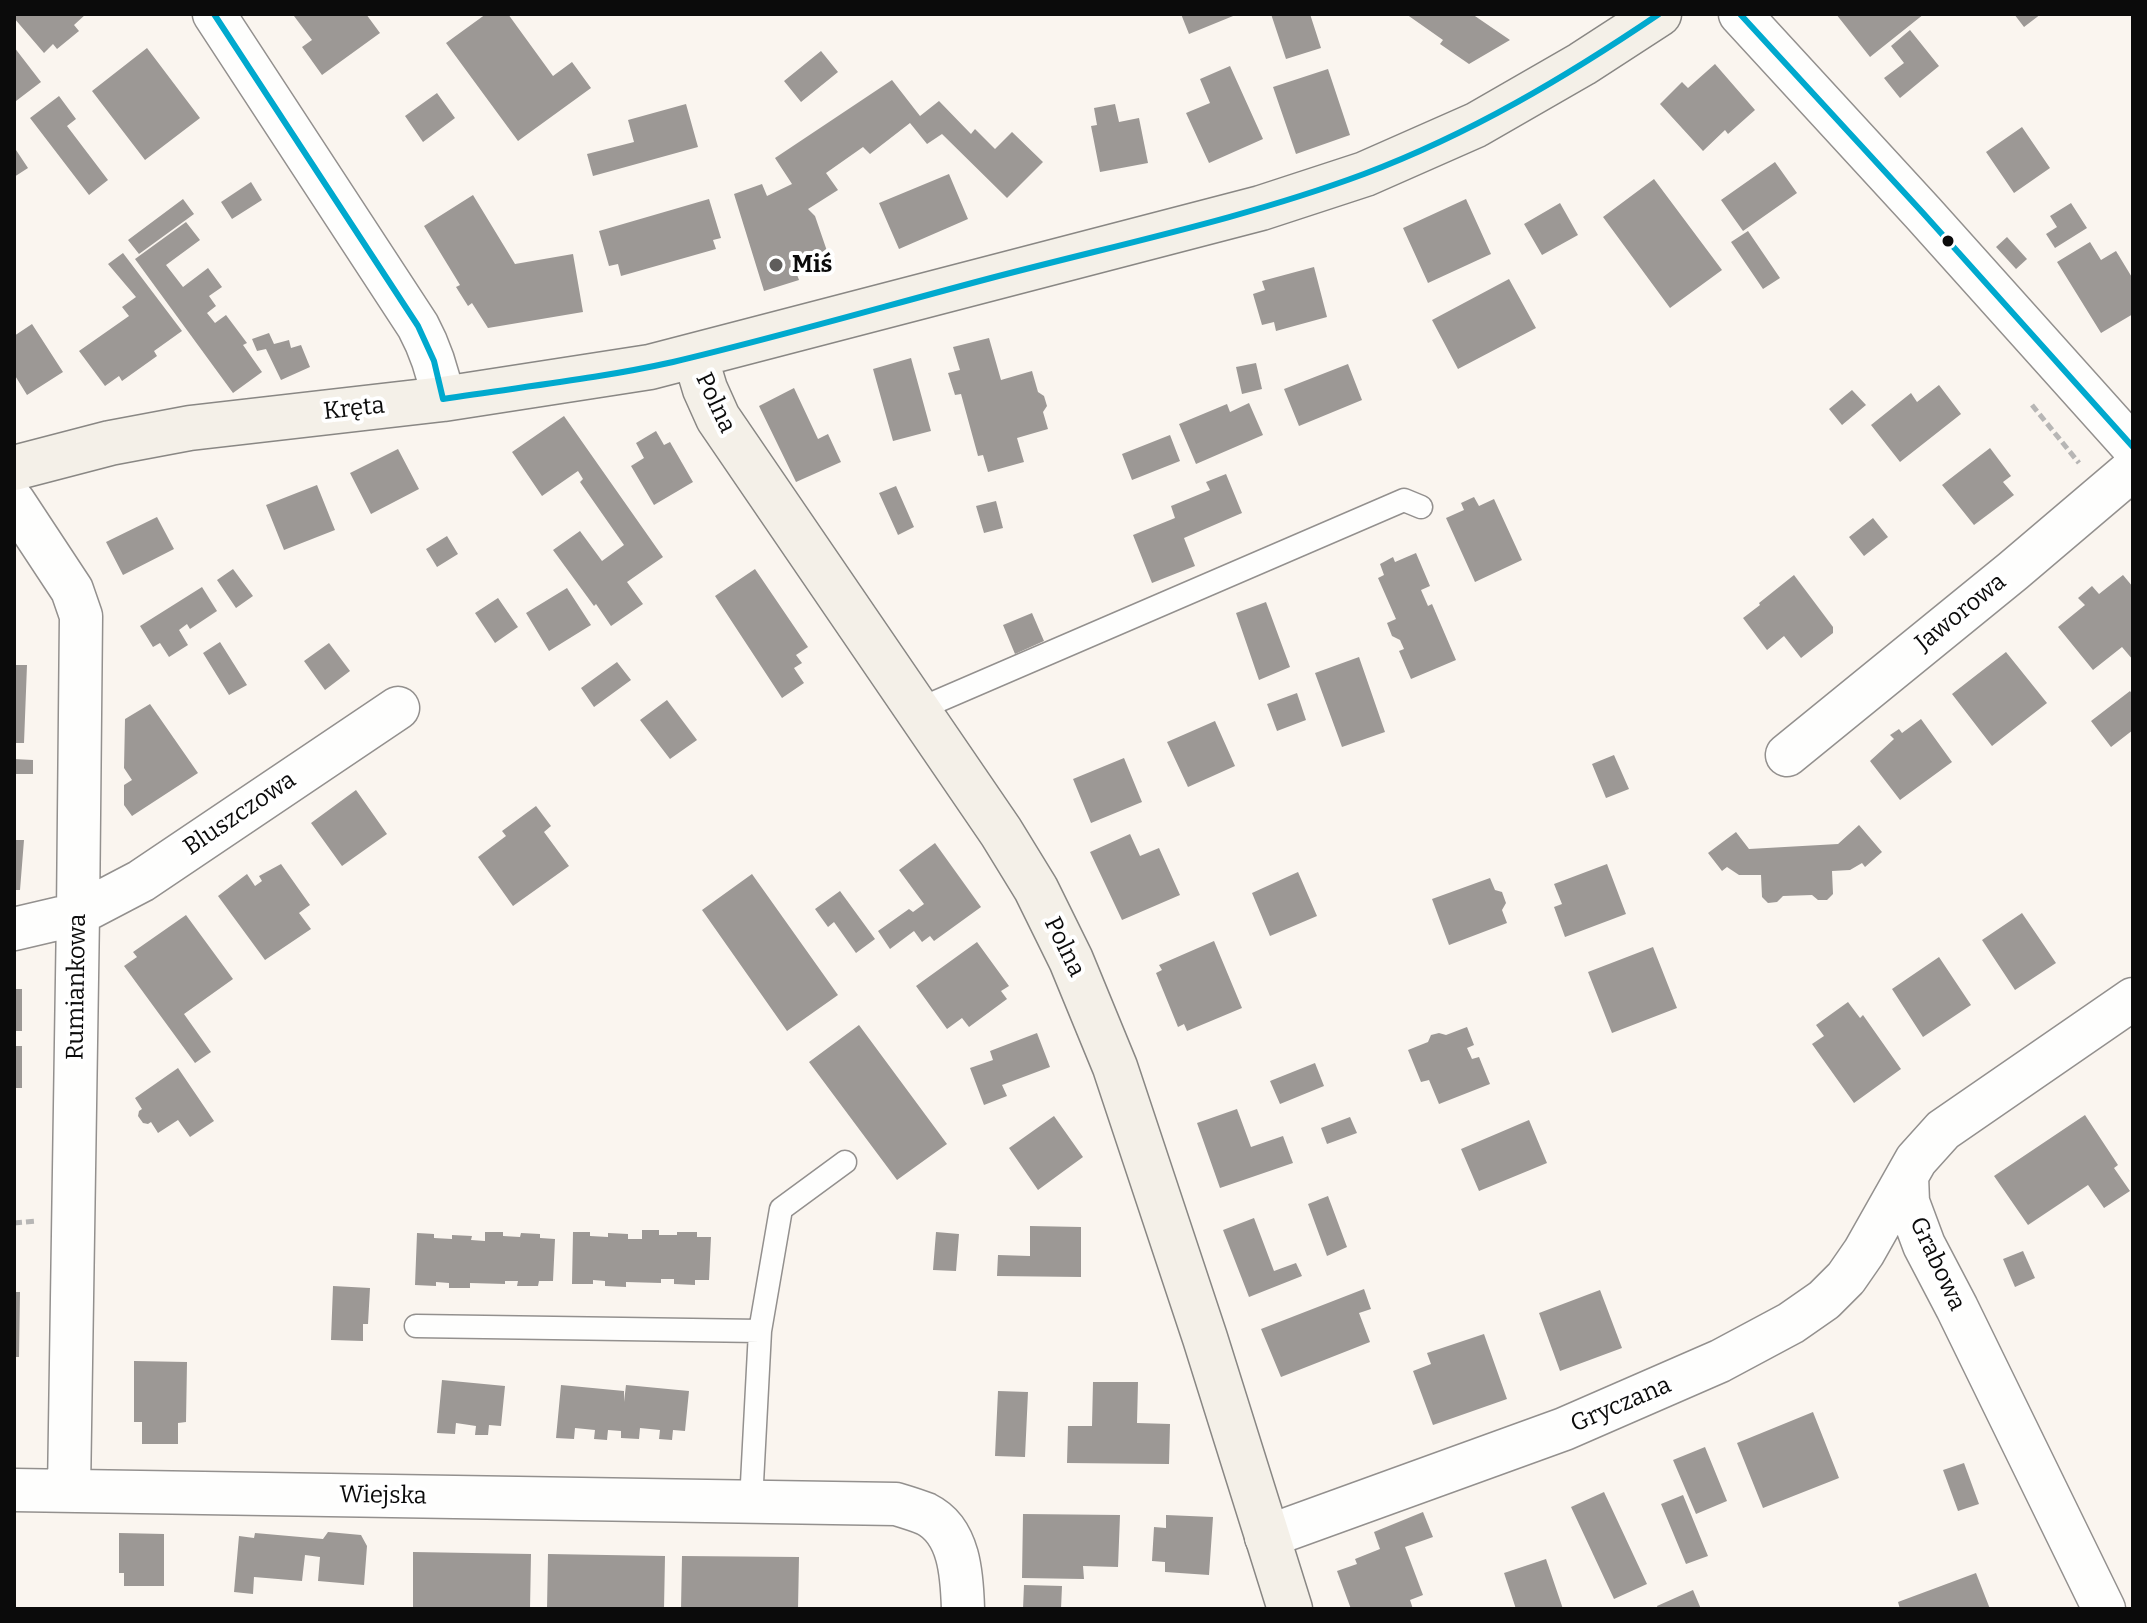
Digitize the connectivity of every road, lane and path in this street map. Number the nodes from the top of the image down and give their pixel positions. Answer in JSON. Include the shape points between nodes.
{"nodes":[{"id":1,"x":214,"y":14,"type":"edge"},
{"id":2,"x":1659,"y":14,"type":"edge"},
{"id":3,"x":1740,"y":14,"type":"edge"},
{"id":4,"x":695,"y":356,"type":"junction"},
{"id":5,"x":443,"y":399,"type":"junction"},
{"id":6,"x":2032,"y":405,"type":"dead end"},
{"id":7,"x":2125,"y":423,"type":"edge"},
{"id":8,"x":14,"y":468,"type":"edge"},
{"id":9,"x":2084,"y":469,"type":"dead end"},
{"id":10,"x":2133,"y":469,"type":"edge"},
{"id":11,"x":14,"y":502,"type":"edge"},
{"id":12,"x":1421,"y":507,"type":"dead end"},
{"id":13,"x":398,"y":708,"type":"dead end"},
{"id":14,"x":917,"y":710,"type":"junction"},
{"id":15,"x":1787,"y":755,"type":"dead end"},
{"id":16,"x":78,"y":914,"type":"junction"},
{"id":17,"x":14,"y":929,"type":"edge"},
{"id":18,"x":2133,"y":999,"type":"edge"},
{"id":19,"x":845,"y":1162,"type":"dead end"},
{"id":20,"x":1907,"y":1176,"type":"junction"},
{"id":21,"x":416,"y":1326,"type":"dead end"},
{"id":22,"x":760,"y":1331,"type":"junction"},
{"id":23,"x":14,"y":1490,"type":"edge"},
{"id":24,"x":69,"y":1491,"type":"junction"},
{"id":25,"x":751,"y":1502,"type":"junction"},
{"id":26,"x":1266,"y":1537,"type":"junction"},
{"id":27,"x":963,"y":1609,"type":"edge"},
{"id":28,"x":1290,"y":1609,"type":"edge"},
{"id":29,"x":2104,"y":1609,"type":"edge"}],
"edges":[{"from":1,"to":5,"type":"street","via":[[418,326]]},
{"from":2,"to":4,"type":"street","name":"Kręta","via":[[1500,113],[1342,182]]},
{"from":3,"to":7,"type":"street"},
{"from":4,"to":5,"type":"street","name":"Kręta"},
{"from":4,"to":14,"type":"street","name":"Polna","via":[[718,418]]},
{"from":5,"to":8,"type":"street","name":"Kręta","via":[[190,428]]},
{"from":6,"to":9,"type":"path"},
{"from":10,"to":15,"type":"street","name":"Jaworowa"},
{"from":11,"to":16,"type":"street","name":"Rumiankowa","via":[[72,590],[81,616]]},
{"from":12,"to":14,"type":"lane","via":[[1404,500]]},
{"from":13,"to":16,"type":"street","name":"Bluszczowa","via":[[141,881]]},
{"from":14,"to":26,"type":"street","name":"Polna","via":[[1019,861],[1086,993],[1186,1278]]},
{"from":16,"to":17,"type":"street","name":"Bluszczowa"},
{"from":16,"to":24,"type":"street","name":"Rumiankowa"},
{"from":18,"to":20,"type":"street","via":[[1943,1130]]},
{"from":19,"to":22,"type":"lane","via":[[781,1209]]},
{"from":20,"to":26,"type":"street","name":"Gryczana","via":[[1846,1278],[1791,1323],[1720,1361],[1564,1429]]},
{"from":20,"to":29,"type":"street","name":"Grabowa","via":[[1908,1202],[1924,1245]]},
{"from":21,"to":22,"type":"lane"},
{"from":22,"to":25,"type":"lane"},
{"from":23,"to":24,"type":"street","name":"Wiejska"},
{"from":24,"to":25,"type":"street","name":"Wiejska"},
{"from":25,"to":27,"type":"street","name":"Wiejska","via":[[896,1504],[929,1516],[947,1532],[955,1550]]},
{"from":26,"to":28,"type":"street","name":"Polna"}]}
